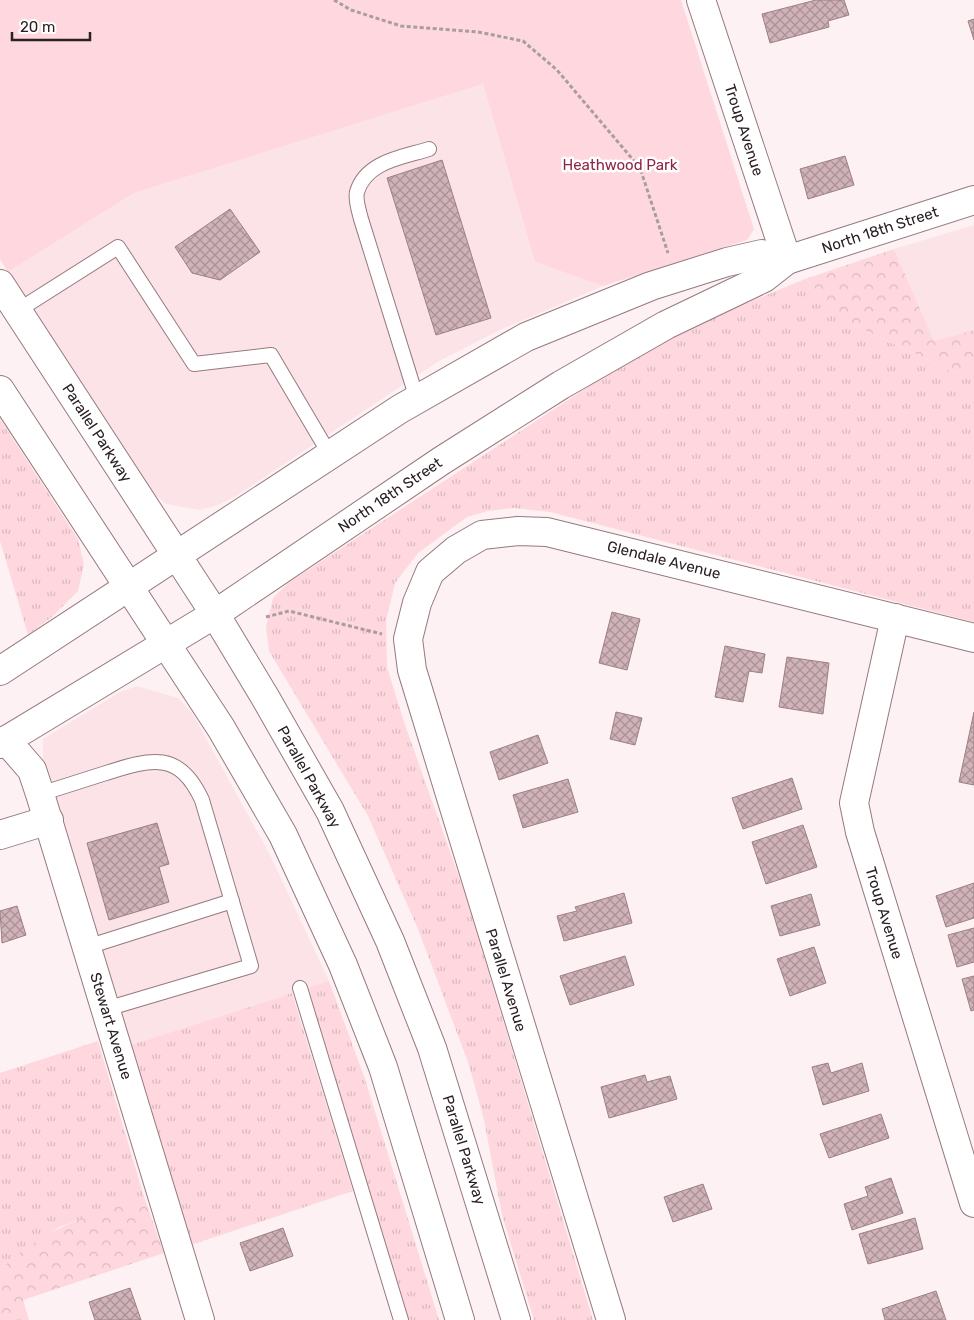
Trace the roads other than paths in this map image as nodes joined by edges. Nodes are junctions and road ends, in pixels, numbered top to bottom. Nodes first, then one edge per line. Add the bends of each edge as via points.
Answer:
1 (702, 0) edge
2 (430, 150) dead end
3 (974, 200) edge
4 (787, 260) junction
5 (0, 284) edge
6 (17, 311) junction
7 (0, 390) edge
8 (417, 399) junction
9 (330, 455) junction
10 (177, 555) junction
11 (130, 586) junction
12 (214, 614) junction
13 (895, 618) junction
14 (397, 637) joint
15 (974, 638) edge
16 (165, 643) junction
17 (0, 671) edge
18 (3, 742) edge
19 (40, 794) junction
20 (49, 820) junction
21 (0, 835) edge
22 (232, 901) junction
23 (88, 947) junction
24 (300, 988) dead end
25 (106, 1009) junction
26 (974, 1203) edge
27 (200, 1320) edge
28 (401, 1320) edge
29 (460, 1320) edge
30 (516, 1320) edge
31 (611, 1320) edge

1 - 4 main road, Troup Avenue
2 - 8 lane via 377,165 363,180 357,193 361,219
3 - 4 main road, North 18th Street
4 - 8 main road via 762,254 651,286 526,337
4 - 12 main road, North 18th Street via 764,278 666,325 561,385 441,461
5 - 6 main road, Parallel Parkway
6 - 9 lane via 118,247 194,364 271,355
6 - 10 main road, Parallel Parkway
7 - 11 main road
8 - 9 main road
9 - 10 main road
10 - 11 main road
10 - 12 main road, Parallel Parkway
11 - 16 main road
11 - 17 main road
12 - 16 main road, North 18th Street
12 - 30 main road, Parallel Parkway via 330,811 390,941 432,1048
13 - 14 main road, Glendale Avenue via 547,532 518,531 482,535 456,550 430,572 417,604
13 - 15 main road, Glendale Avenue
13 - 26 main road, Troup Avenue via 854,803 860,832
14 - 31 main road, Parallel Avenue via 412,670
16 - 18 main road, North 18th Street
16 - 29 main road via 221,728 283,835 343,965 383,1067
18 - 19 main road, Stewart Avenue via 32,770
19 - 20 main road, Stewart Avenue
19 - 22 lane via 144,761 166,763 182,770 195,784 202,800
20 - 21 main road
20 - 23 main road, Stewart Avenue
22 - 23 lane
22 - 25 lane via 251,966
23 - 25 main road, Stewart Avenue
24 - 28 lane
25 - 27 main road, Stewart Avenue

